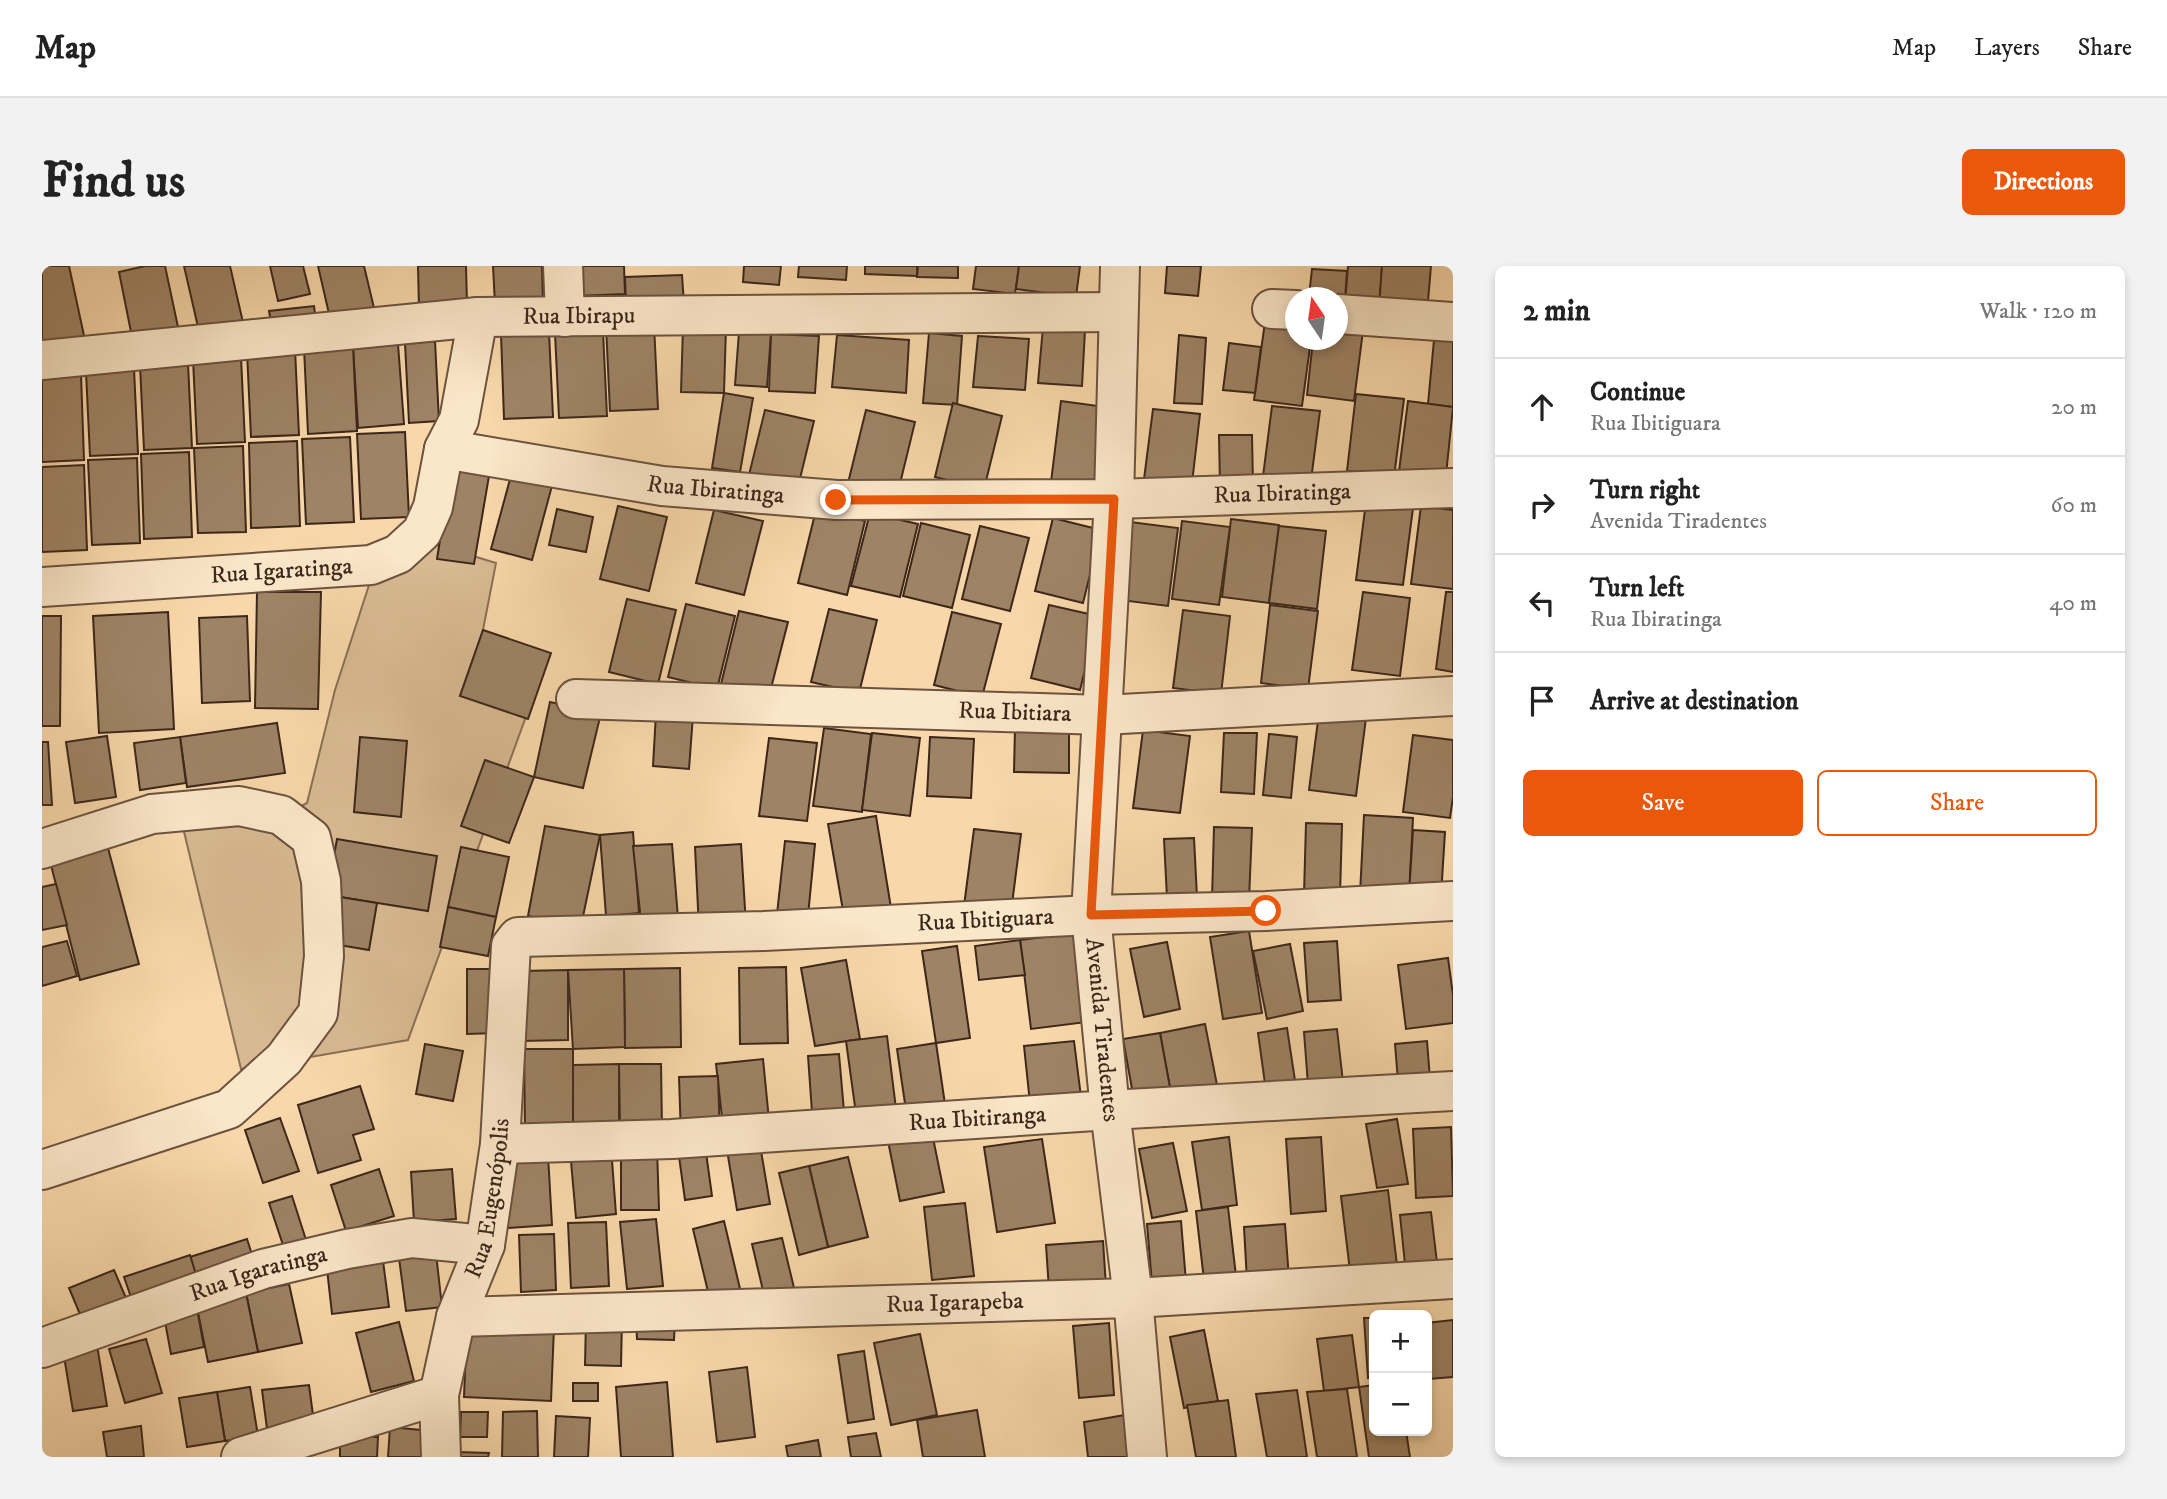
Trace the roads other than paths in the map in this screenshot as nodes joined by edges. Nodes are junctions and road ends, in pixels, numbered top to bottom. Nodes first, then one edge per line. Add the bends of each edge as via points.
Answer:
1 (563, 266) edge
2 (1119, 266) edge
3 (1118, 312) junction
4 (1348, 315) edge
5 (478, 317) junction
6 (565, 317) junction
7 (1453, 322) edge
8 (42, 360) edge
9 (444, 449) junction
10 (1453, 488) edge
11 (1114, 499) junction
12 (42, 587) edge
13 (1453, 695) edge
14 (576, 699) dead end
15 (1103, 715) junction
16 (42, 849) edge
17 (1453, 901) edge
18 (1091, 915) junction
19 (519, 937) joint
20 (1453, 1091) edge
21 (1110, 1110) junction
22 (500, 1144) junction
23 (42, 1170) edge
24 (485, 1245) junction
25 (1453, 1279) edge
26 (1133, 1298) junction
27 (456, 1317) junction
28 (42, 1348) edge
29 (439, 1395) junction
30 (241, 1457) edge
31 (440, 1457) edge
32 (1147, 1457) edge

1 - 6 street
2 - 3 street, Avenida Tiradentes
3 - 6 street, Rua Ibirapu
3 - 11 street, Avenida Tiradentes
4 - 7 street
5 - 6 street, Rua Ibirapu
5 - 8 street, Rua Ibirapu
5 - 9 street, Rua Igaratinga via 459,420
9 - 11 street, Rua Ibiratinga via 662,486 836,500
9 - 12 street, Rua Igaratinga via 433,507 422,532 398,554 371,565
10 - 11 street, Rua Ibiratinga
11 - 15 street, Avenida Tiradentes
13 - 15 street, Rua Ibitiara
14 - 15 street, Rua Ibitiara
15 - 18 street, Avenida Tiradentes
16 - 23 street via 152,814 239,806 281,815 312,838 321,881 324,956 318,1013 284,1059 229,1109
17 - 18 street, Rua Ibitiguara
18 - 19 street, Rua Ibitiguara via 764,932
18 - 21 street, Avenida Tiradentes
19 - 22 street, Rua Eugenópolis via 511,946
20 - 21 street, Rua Ibitiranga
21 - 22 street, Rua Ibitiranga via 672,1139
21 - 26 street, Avenida Tiradentes
22 - 24 street, Rua Eugenópolis
24 - 27 street, Rua Eugenópolis
24 - 28 street, Rua Igaratinga via 412,1238 347,1249 263,1269
25 - 26 street, Rua Igarapeba
26 - 27 street, Rua Igarapeba
26 - 32 street, Avenida Tiradentes
27 - 29 street, Rua Eugenópolis
29 - 30 street
29 - 31 street, Rua Eugenópolis

